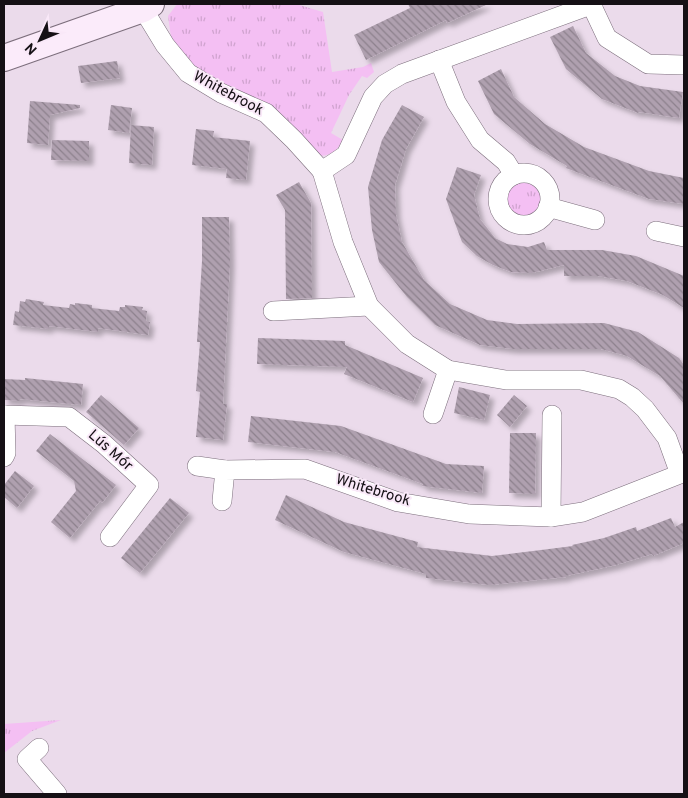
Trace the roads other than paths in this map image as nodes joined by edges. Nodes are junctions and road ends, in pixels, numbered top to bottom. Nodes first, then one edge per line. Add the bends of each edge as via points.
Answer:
1 (592, 4) edge
2 (147, 6) edge
3 (4, 58) edge
4 (439, 60) junction
5 (684, 65) edge
6 (322, 171) junction
7 (514, 175) junction
8 (548, 207) junction
9 (596, 220) dead end
10 (656, 231) dead end
11 (684, 237) edge
12 (369, 306) junction
13 (273, 311) dead end
14 (448, 370) junction
15 (433, 414) dead end
16 (552, 414) dead end
17 (4, 415) edge
18 (4, 457) edge
19 (197, 466) dead end
20 (225, 470) junction
21 (682, 473) edge
22 (222, 501) dead end
23 (551, 517) junction
24 (110, 537) dead end
25 (38, 748) dead end
26 (57, 794) edge

1 - 4 street
1 - 5 street via 606,38 648,64
2 - 3 street
2 - 6 street, Whitebrook via 164,45 188,73 221,93 266,113
4 - 6 street via 385,84 373,98 346,155
4 - 7 street via 456,102 480,140 506,162
6 - 12 street, Whitebrook via 344,242
7 - 8 street via 522,173 538,177 548,191
7 - 8 street via 501,186 498,194 501,211 506,218 521,225 530,224 544,215
8 - 9 street
10 - 11 street
12 - 13 street
12 - 14 street, Whitebrook via 408,344
14 - 15 street
14 - 21 street, Whitebrook via 506,380 581,380 619,389 645,409 667,438
16 - 23 street
17 - 18 street, Lús Mór
17 - 24 street, Lús Mór via 69,417 149,485
19 - 20 street, Whitebrook
20 - 22 street
20 - 23 street, Whitebrook via 305,469 398,502 469,514
21 - 23 street, Whitebrook via 583,512
25 - 26 street via 27,759

